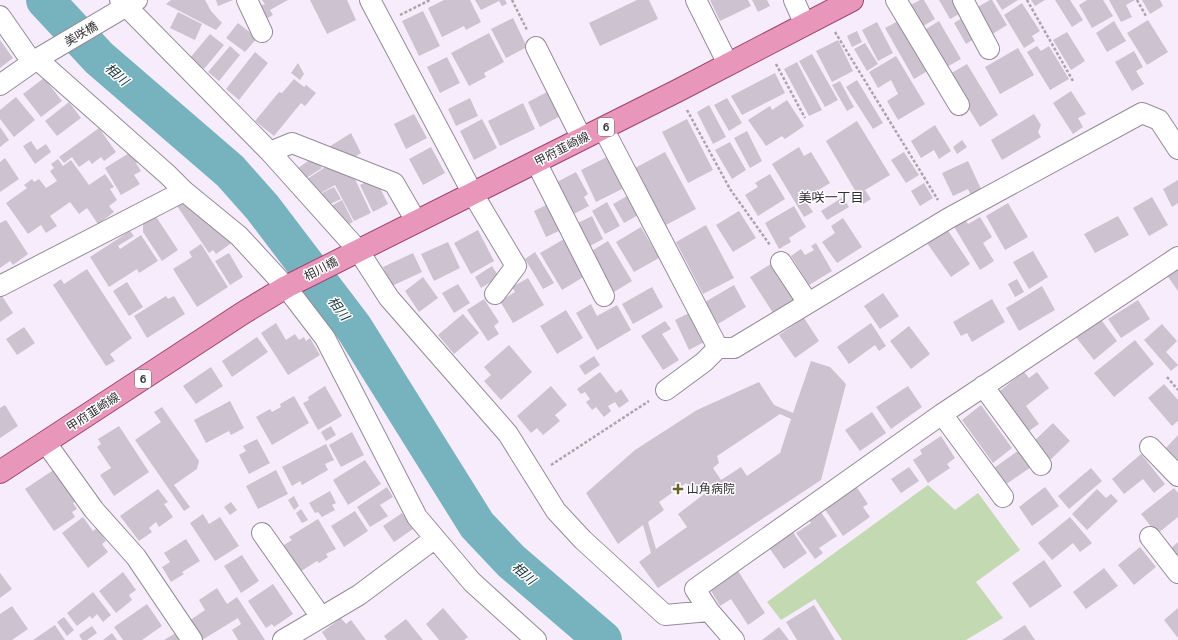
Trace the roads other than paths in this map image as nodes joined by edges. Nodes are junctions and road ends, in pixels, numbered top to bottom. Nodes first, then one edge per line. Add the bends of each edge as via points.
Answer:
1 (247, 0) edge
2 (370, 0) edge
3 (696, 0) edge
4 (794, 0) edge
5 (852, 0) edge
6 (896, 0) edge
7 (963, 0) edge
8 (127, 4) edge
9 (0, 16) edge
10 (805, 25) junction
11 (262, 32) dead end
12 (536, 47) road end
13 (989, 49) dead end
14 (34, 61) junction
15 (728, 64) junction
16 (0, 85) edge
17 (959, 105) dead end
18 (603, 128) junction
19 (582, 138) junction
20 (1178, 149) edge
21 (270, 152) junction
22 (536, 162) junction
23 (184, 191) junction
24 (473, 194) junction
25 (416, 221) junction
26 (357, 251) junction
27 (1178, 257) edge
28 (781, 262) road end
29 (0, 286) edge
30 (286, 287) junction
31 (495, 294) dead end
32 (604, 296) dead end
33 (808, 303) junction
34 (718, 348) junction
35 (983, 386) junction
36 (666, 390) road end
37 (942, 414) junction
38 (46, 443) junction
39 (1150, 446) dead end
40 (1041, 465) dead end
41 (0, 472) edge
42 (1178, 476) edge
43 (1003, 497) dead end
44 (262, 534) dead end
45 (1150, 537) dead end
46 (434, 539) junction
47 (1178, 573) edge
48 (709, 611) junction
49 (321, 617) junction
50 (192, 640) edge
51 (283, 640) edge
52 (536, 640) edge
53 (734, 640) edge

1 - 11 street
2 - 24 street
3 - 15 street
4 - 10 street
5 - 10 main road, 甲府韮崎線 / 6
6 - 17 street
7 - 13 street
8 - 14 street, 美咲橋
8 - 21 street
9 - 14 street
10 - 15 main road, 甲府韮崎線 / 6
12 - 19 street
14 - 16 street, 美咲橋
14 - 23 street
15 - 18 main road, 甲府韮崎線 / 6
18 - 19 main road, 甲府韮崎線 / 6
18 - 34 street
19 - 22 main road, 甲府韮崎線 / 6
20 - 33 street via 1159,120 1142,113 949,218
21 - 25 street via 292,143 394,184
21 - 26 street
22 - 24 main road, 甲府韮崎線 / 6
22 - 32 street
23 - 29 street
23 - 30 street via 239,236
24 - 25 main road, 甲府韮崎線 / 6
24 - 31 street via 516,266
25 - 26 main road, 甲府韮崎線 / 6
26 - 30 main road, 相川橋 / 6
26 - 48 street via 390,298 508,434 556,511 583,540 665,615
27 - 35 street
28 - 33 street
30 - 38 main road, 甲府韮崎線 / 6 via 242,313
30 - 46 street via 325,338 417,518
33 - 34 street via 734,348
34 - 36 street via 704,362
35 - 37 street
35 - 40 street
37 - 43 street
37 - 48 street via 695,589
38 - 41 main road, 甲府韮崎線 / 6
38 - 50 street via 94,510 136,558
39 - 42 street
44 - 49 street
45 - 47 street
46 - 49 street via 359,595
46 - 52 street via 472,582
48 - 53 street
49 - 51 street

